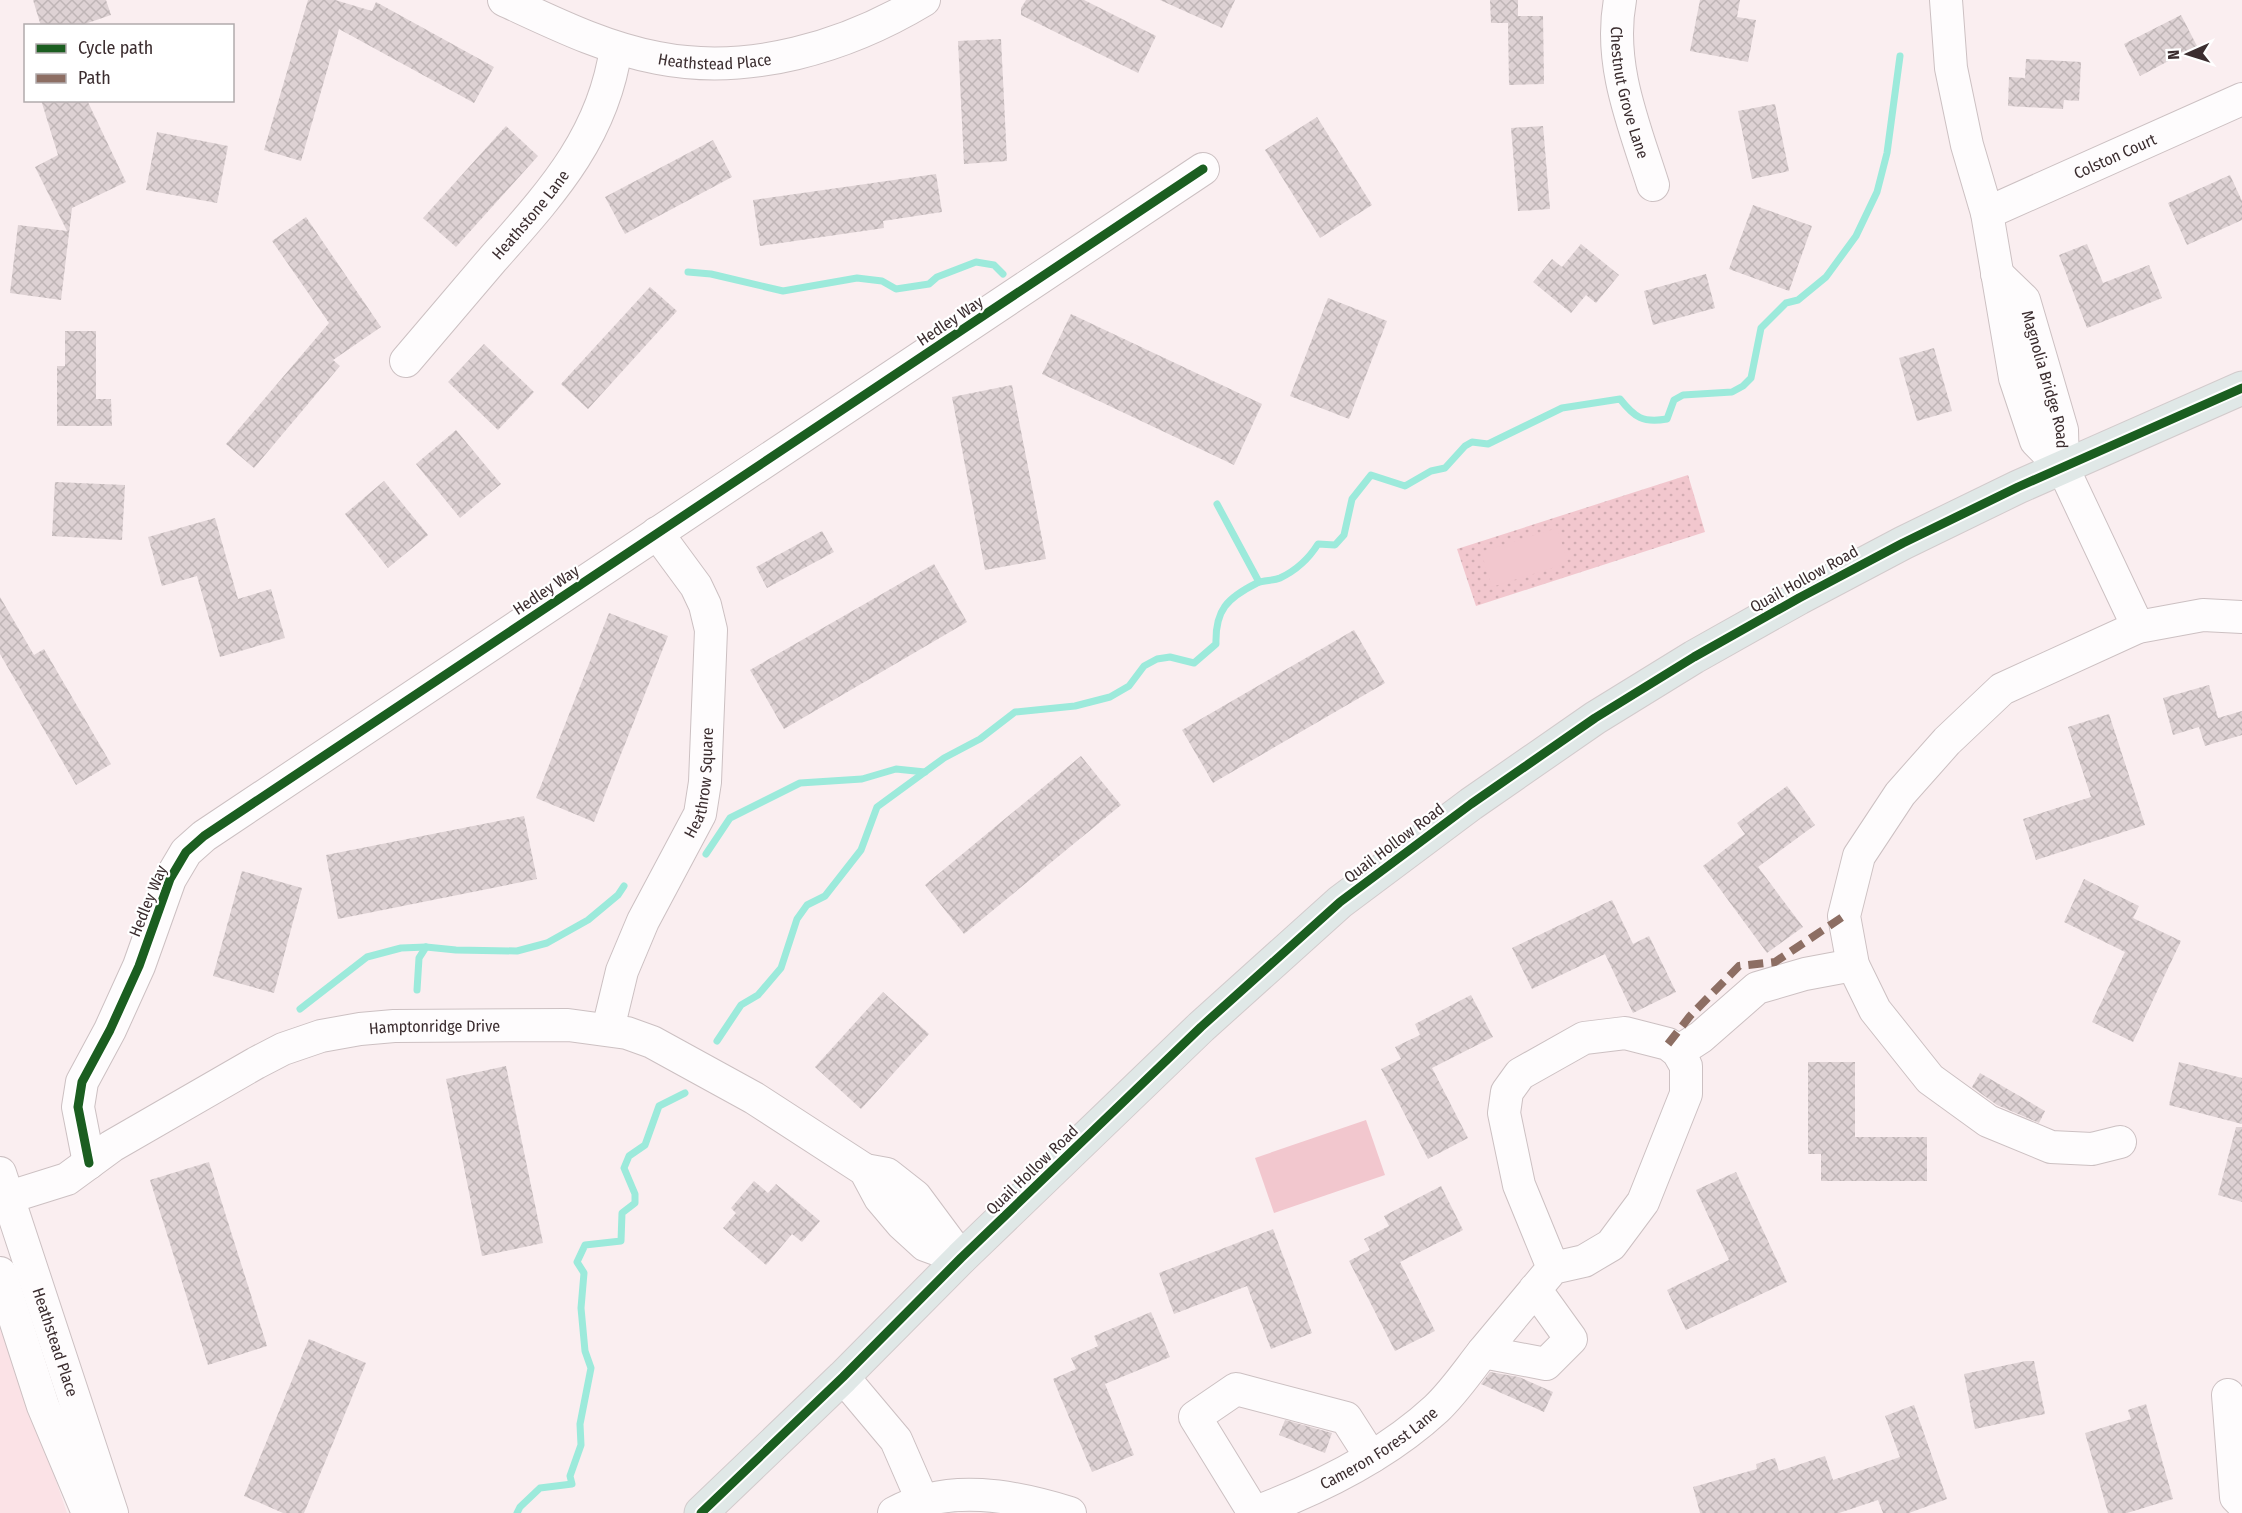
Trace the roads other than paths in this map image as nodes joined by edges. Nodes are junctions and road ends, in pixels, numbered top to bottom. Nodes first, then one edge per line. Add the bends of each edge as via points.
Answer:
1 (504, 0) edge
2 (924, 0) edge
3 (1620, 0) edge
4 (1946, 0) edge
5 (616, 48) junction
6 (2242, 99) edge
7 (1203, 169) dead end
8 (1653, 185) dead end
9 (1987, 213) junction
10 (406, 361) dead end
11 (2242, 388) edge
12 (2062, 468) junction
13 (657, 533) junction
14 (2242, 616) edge
15 (2138, 627) junction
16 (1853, 965) junction
17 (608, 1029) junction
18 (1678, 1052) junction
19 (2120, 1142) dead end
20 (89, 1163) junction
21 (3, 1190) edge
22 (961, 1258) junction
23 (0, 1273) edge
24 (1544, 1279) junction
25 (1483, 1352) junction
26 (843, 1377) junction
27 (2228, 1395) dead end
28 (1371, 1456) junction
29 (923, 1502) junction
30 (2242, 1503) edge
31 (88, 1513) edge
32 (112, 1513) edge
33 (700, 1513) edge
34 (894, 1513) edge
35 (1070, 1513) edge
36 (1253, 1513) edge

1 - 5 street, Heathstead Place
2 - 5 street, Heathstead Place via 891,20 776,59 690,62
3 - 8 street, Chestnut Grove Lane via 1617,57 1624,93
4 - 9 street, Magnolia Bridge Road via 1952,68 1967,145
5 - 10 street, Heathstone Lane via 604,100 576,158 539,207
6 - 9 street, Colston Court
7 - 13 street, Hedley Way
9 - 12 street, Magnolia Bridge Road via 1997,274 2024,300 2027,310 2062,430
11 - 12 main road, Quail Hollow Road
12 - 15 street
12 - 22 main road, Quail Hollow Road via 1902,543 1703,652 1595,718 1471,804 1340,902 1201,1027
13 - 17 street, Heathrow Square via 696,586 711,630 705,782 700,814 643,921 622,971
13 - 20 street, Hedley Way via 204,836 186,852 170,879 139,966 82,1082 78,1107
14 - 15 street via 2203,615
15 - 16 street via 2002,689 1947,741 1900,794 1859,856 1844,916
16 - 18 street via 1757,988
16 - 19 street via 1875,1010 1930,1079 1988,1121 2051,1147 2092,1149
17 - 20 street, Hamptonridge Drive via 568,1025 394,1026 321,1036 256,1063
17 - 22 street, Hamptonridge Drive via 652,1042 754,1098 865,1170 887,1174 915,1196
18 - 24 street via 1686,1066 1686,1094 1642,1202 1611,1245
18 - 24 street via 1668,1044 1625,1033 1584,1038 1520,1074 1507,1092 1504,1113
20 - 21 street, Hamptonridge Drive via 67,1179
21 - 32 street, Heathstead Place
22 - 26 main road, Quail Hollow Road
23 - 31 street, Heathstead Place via 43,1406
24 - 25 street, Cameron Forest Lane
24 - 25 street via 1571,1339 1546,1364
25 - 28 street, Cameron Forest Lane via 1438,1407 1407,1434
26 - 29 street via 896,1440
26 - 33 main road, Quail Hollow Road
27 - 30 street via 2236,1497
28 - 36 street, Cameron Forest Lane
28 - 36 street via 1346,1419 1236,1389 1195,1417
29 - 34 street
29 - 35 street via 946,1497 995,1496 1032,1501

